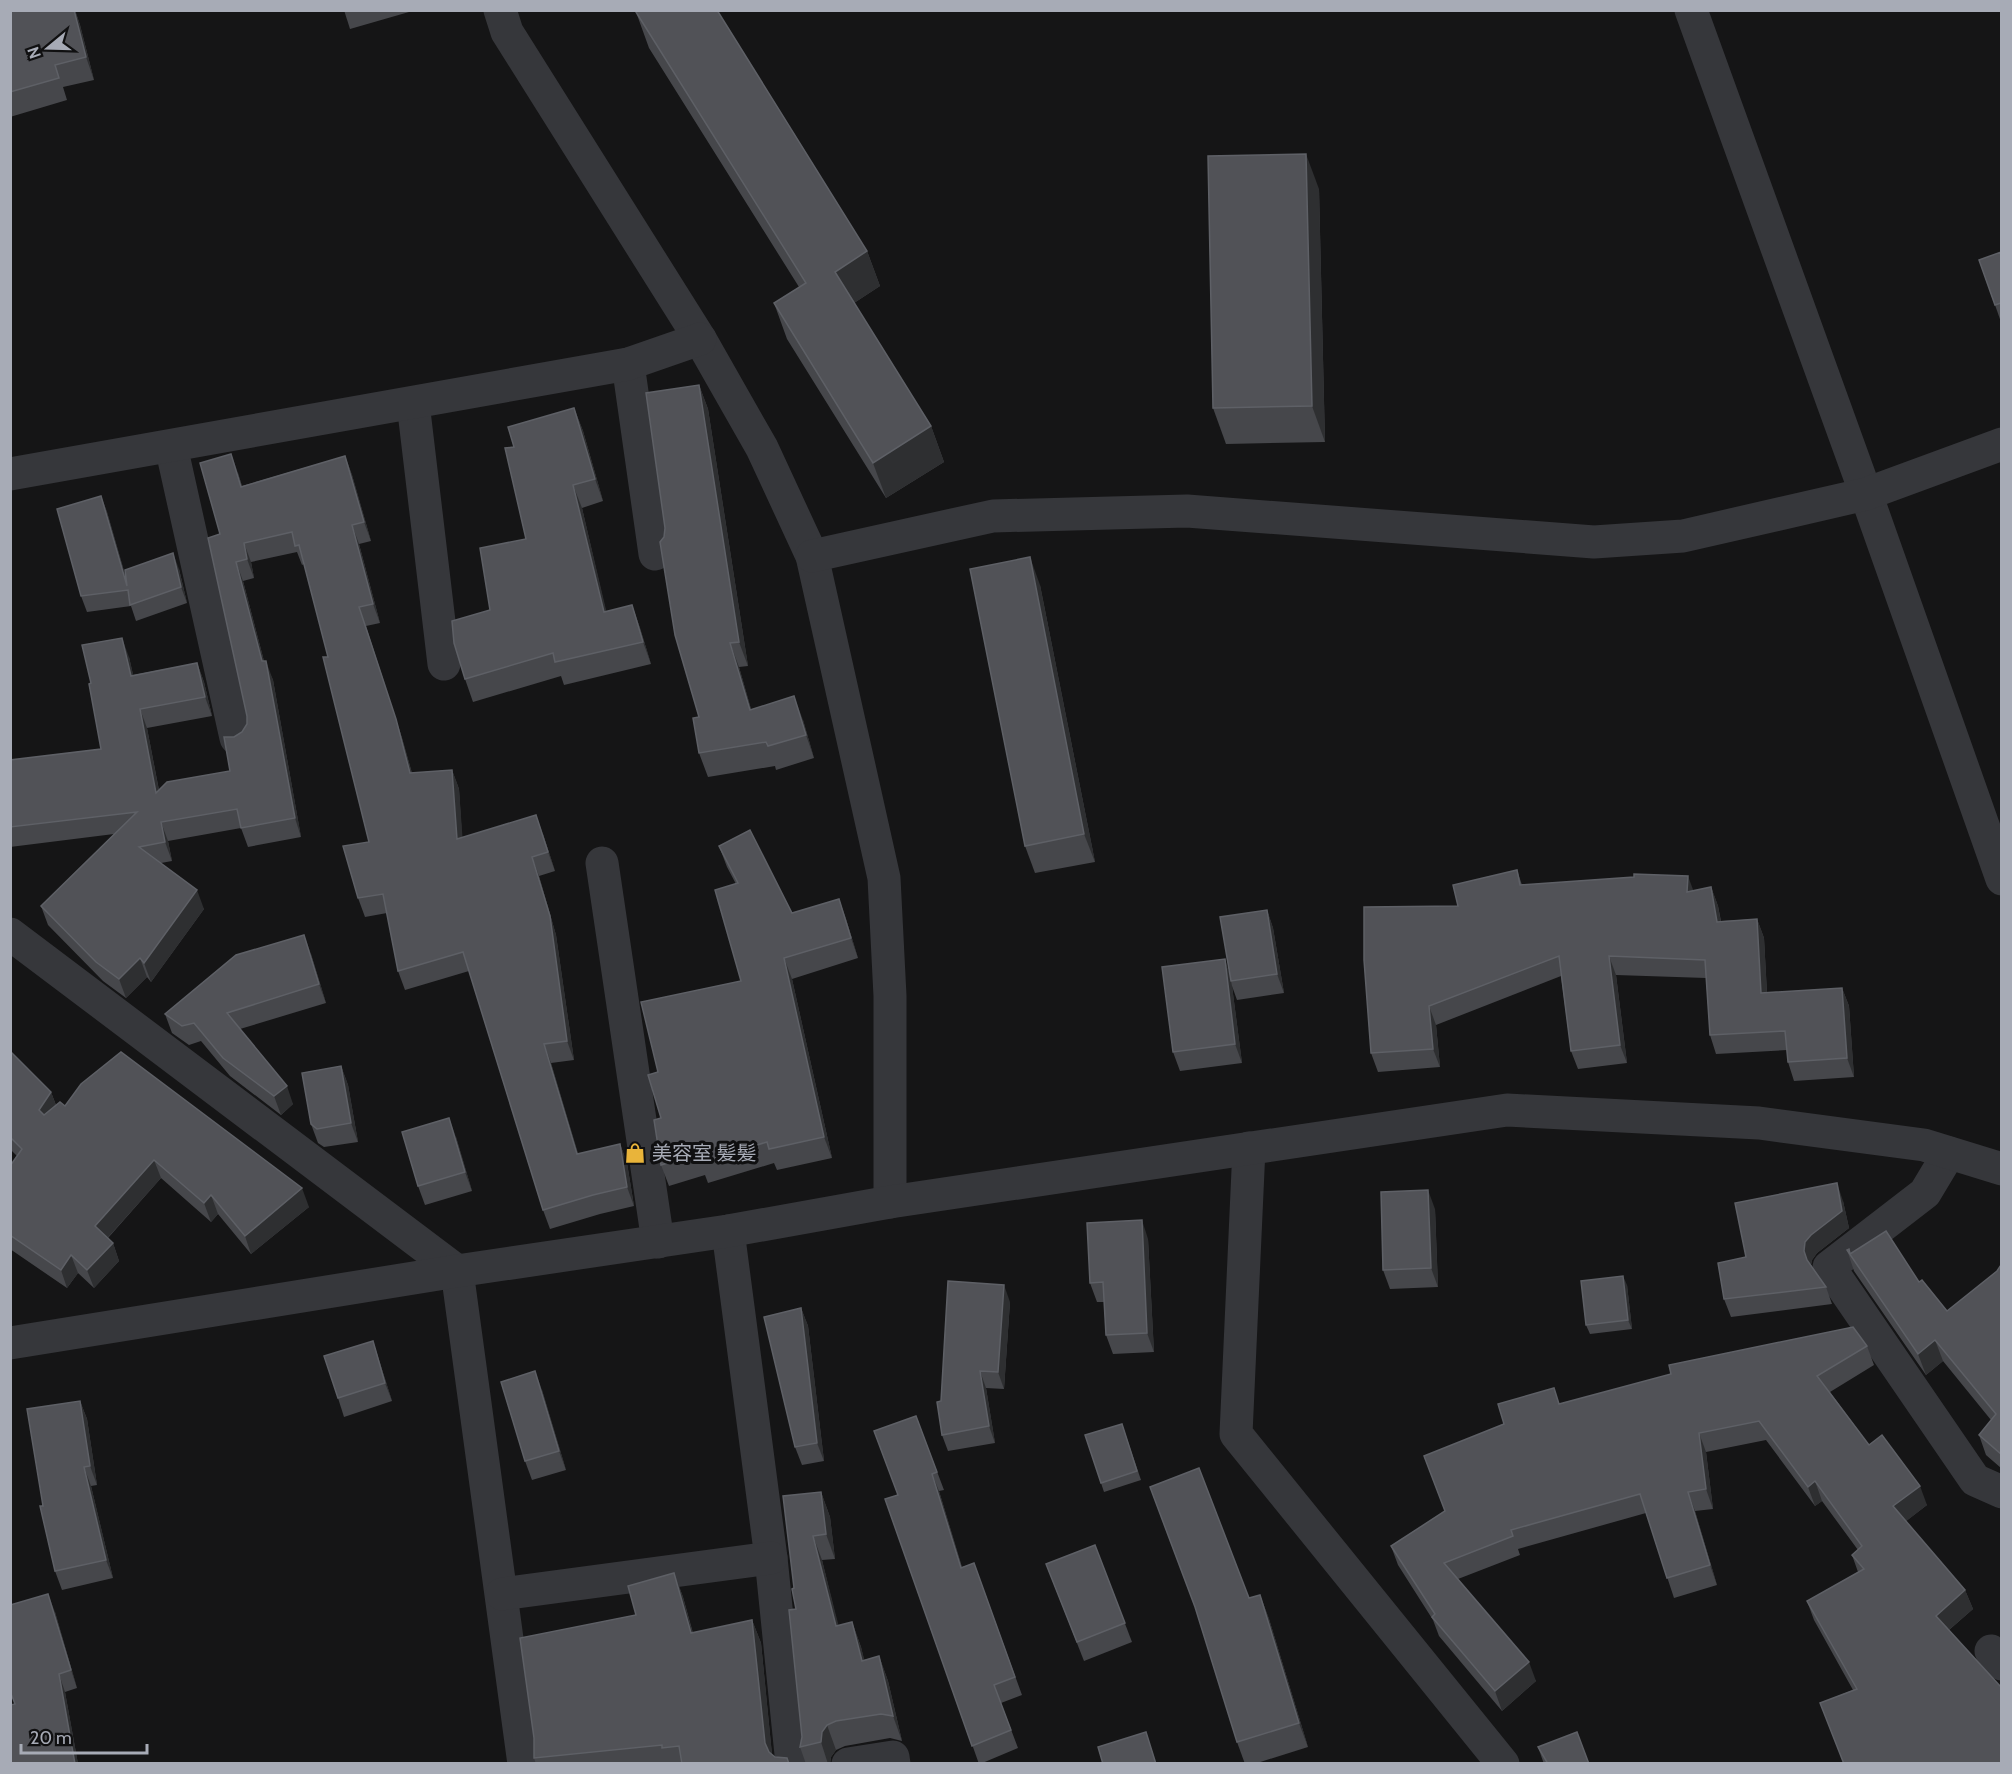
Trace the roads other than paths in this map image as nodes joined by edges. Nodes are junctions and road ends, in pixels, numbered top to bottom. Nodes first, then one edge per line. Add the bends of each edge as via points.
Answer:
1 (500, 10) edge
2 (1691, 10) edge
3 (700, 339) junction
4 (628, 364) junction
5 (413, 403) junction
6 (2001, 444) edge
7 (171, 446) junction
8 (10, 474) edge
9 (1866, 494) junction
10 (655, 554) dead end
11 (812, 556) junction
12 (444, 664) dead end
13 (236, 738) edge
14 (602, 862) dead end
15 (2001, 879) edge
16 (10, 934) edge
17 (1250, 1148) junction
18 (1949, 1153) junction
19 (2001, 1170) edge
20 (890, 1202) junction
21 (728, 1231) junction
22 (658, 1242) junction
23 (457, 1271) junction
24 (10, 1343) edge
25 (2001, 1492) edge
26 (771, 1558) junction
27 (502, 1594) junction
28 (524, 1764) edge
29 (792, 1764) edge
30 (848, 1764) edge
31 (894, 1764) edge
32 (1503, 1764) edge

1 - 3 street via 507,32
2 - 9 street
3 - 4 street
3 - 11 street via 762,448
4 - 5 street
4 - 10 street
5 - 7 street
5 - 12 street
6 - 9 street
7 - 8 street
7 - 13 street
9 - 11 street via 1683,536 1594,542 1176,512 993,516
9 - 15 street
11 - 20 street via 884,878 890,996
14 - 22 street
16 - 23 street
17 - 18 street via 1507,1110 1759,1123 1923,1145
17 - 20 street
17 - 32 street via 1236,1434
18 - 19 street
18 - 25 street via 1925,1193 1829,1267 1975,1480
20 - 21 street
21 - 22 street
21 - 26 street
22 - 23 street
23 - 24 street
23 - 27 street
26 - 27 street
26 - 29 street
27 - 28 street
30 - 31 street via 893,1757

